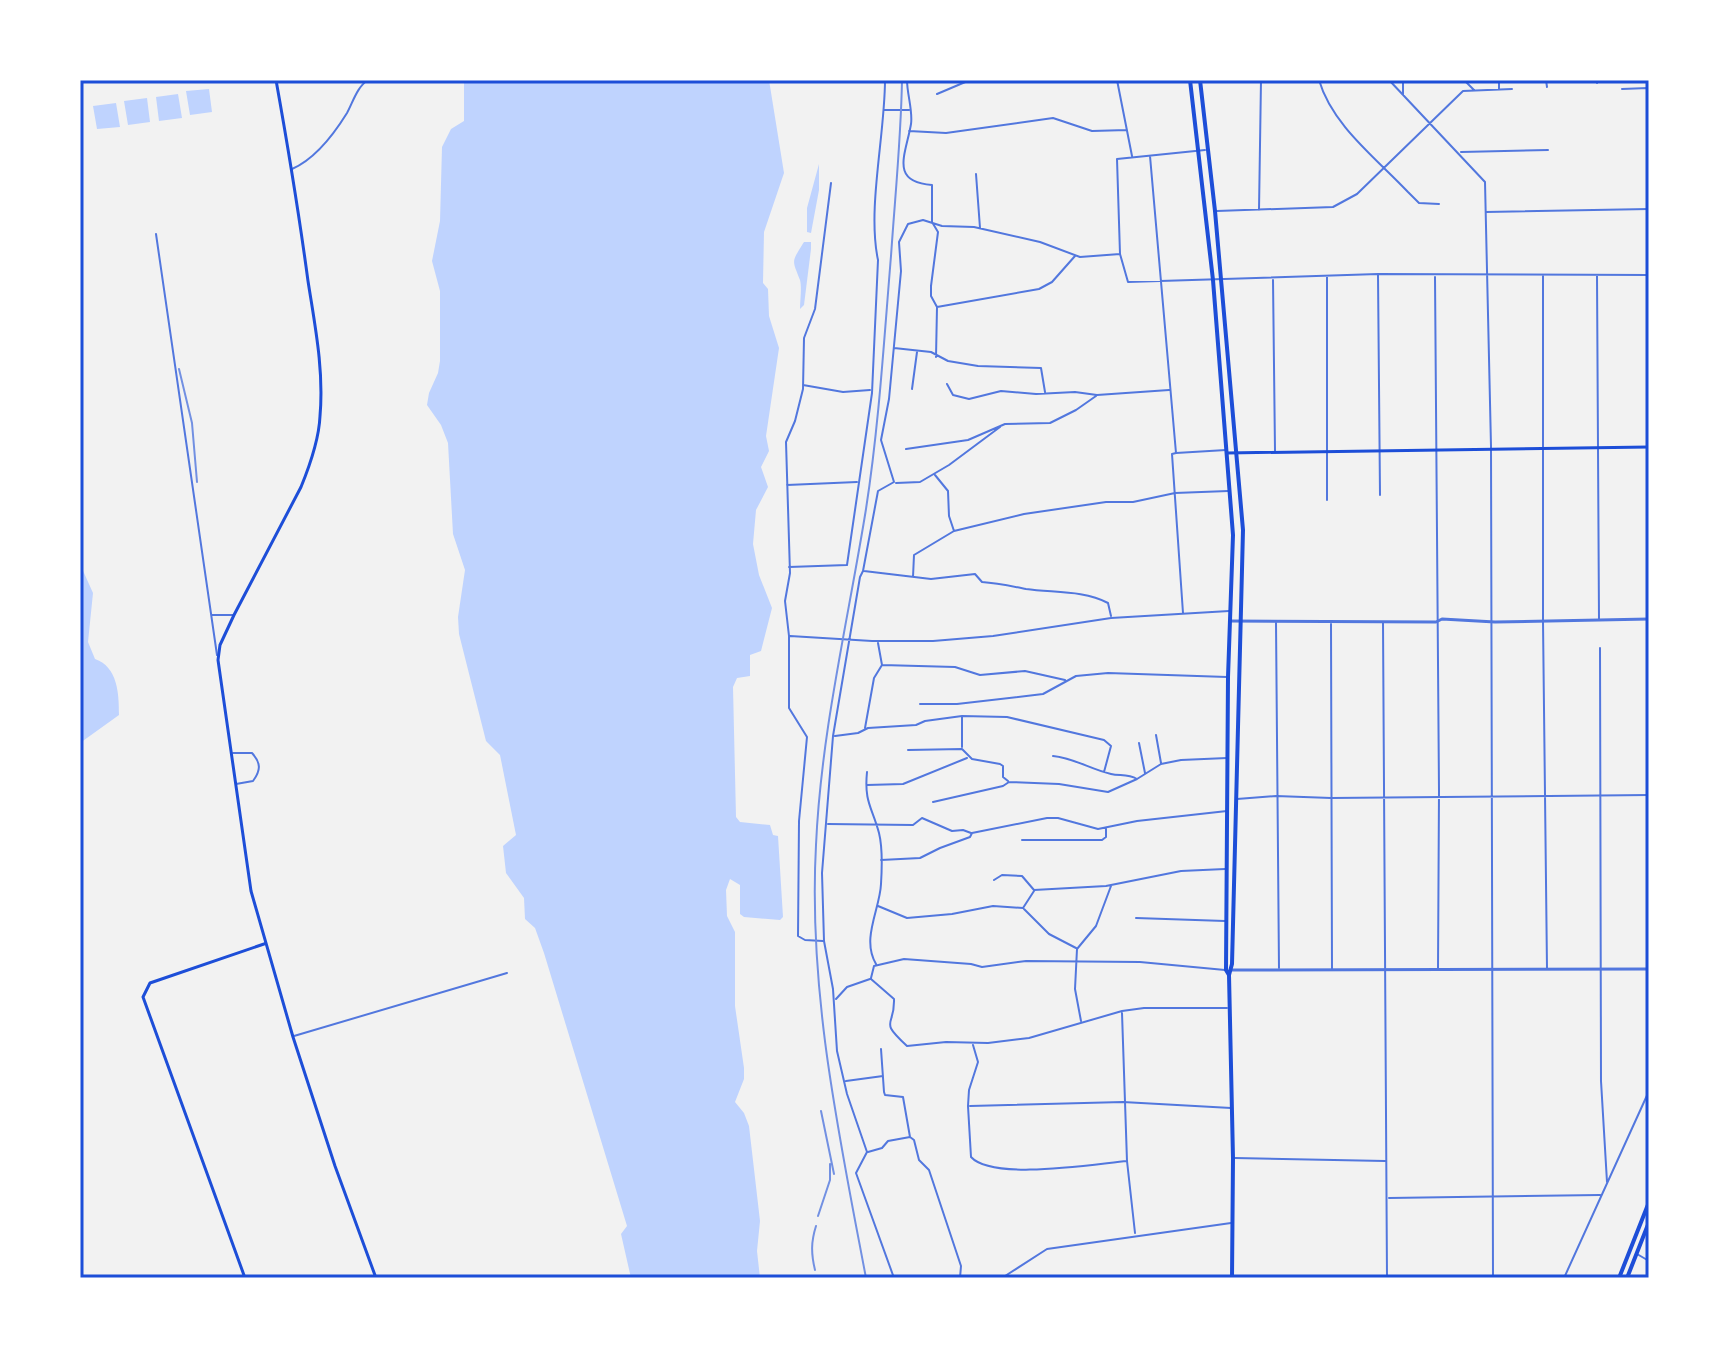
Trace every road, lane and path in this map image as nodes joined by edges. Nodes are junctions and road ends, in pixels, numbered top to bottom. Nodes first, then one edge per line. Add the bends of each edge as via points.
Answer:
1 (276, 80) edge
2 (368, 80) edge
3 (885, 80) edge
4 (907, 80) edge
5 (970, 80) edge
6 (1117, 80) edge
7 (1190, 80) edge
8 (1200, 80) edge
9 (1261, 80) edge
10 (1319, 80) edge
11 (1389, 80) edge
12 (1403, 80) edge
13 (1464, 80) edge
14 (1499, 80) edge
15 (1546, 80) edge
16 (1649, 81) edge
17 (1469, 85) junction
18 (1547, 87) dead end
19 (1649, 87) edge
20 (1512, 89) dead end
21 (1622, 89) dead end
22 (1499, 90) junction
23 (1463, 91) junction
24 (1475, 91) junction
25 (937, 94) dead end
26 (1403, 96) junction
27 (885, 110) junction
28 (911, 110) junction
29 (1430, 123) junction
30 (1127, 130) junction
31 (909, 131) junction
32 (1649, 134) edge
33 (1208, 149) junction
34 (1198, 150) junction
35 (1548, 150) dead end
36 (1459, 153) junction
37 (1150, 154) junction
38 (1132, 156) junction
39 (1385, 167) junction
40 (292, 169) junction
41 (976, 174) dead end
42 (831, 183) dead end
43 (1439, 204) dead end
44 (1649, 209) edge
45 (1259, 210) junction
46 (1215, 211) junction
47 (1485, 212) junction
48 (932, 222) junction
49 (980, 229) junction
50 (156, 234) dead end
51 (1120, 254) junction
52 (1076, 255) junction
53 (1378, 274) junction
54 (1597, 274) junction
55 (1327, 275) junction
56 (1435, 275) junction
57 (1488, 275) junction
58 (1543, 275) junction
59 (1649, 275) edge
60 (1273, 279) junction
61 (1213, 280) junction
62 (1221, 280) junction
63 (1161, 283) junction
64 (937, 307) junction
65 (893, 348) junction
66 (918, 351) junction
67 (936, 357) junction
68 (947, 384) dead end
69 (803, 385) junction
70 (912, 389) dead end
71 (872, 390) junction
72 (1170, 390) junction
73 (1046, 392) junction
74 (1097, 395) junction
75 (1000, 426) junction
76 (1649, 447) edge
77 (1543, 448) junction
78 (906, 449) dead end
79 (1436, 449) junction
80 (1491, 449) junction
81 (1598, 449) junction
82 (1379, 450) junction
83 (1227, 451) junction
84 (1275, 451) junction
85 (1326, 451) junction
86 (1236, 452) junction
87 (1176, 453) junction
88 (934, 474) junction
89 (858, 482) junction
90 (894, 482) junction
91 (787, 485) junction
92 (1229, 491) junction
93 (1175, 493) junction
94 (1380, 495) dead end
95 (1327, 500) dead end
96 (954, 531) junction
97 (1242, 545) junction
98 (1232, 546) junction
99 (789, 567) junction
100 (863, 571) junction
101 (913, 577) junction
102 (1230, 611) junction
103 (1183, 613) junction
104 (211, 615) junction
105 (234, 615) junction
106 (1111, 618) junction
107 (1599, 619) junction
108 (1649, 619) edge
109 (1230, 621) junction
110 (1240, 621) junction
111 (1276, 622) junction
112 (1383, 622) junction
113 (1436, 622) junction
114 (1490, 622) junction
115 (1543, 622) junction
116 (1331, 623) junction
117 (789, 636) junction
118 (851, 639) junction
119 (878, 641) junction
120 (1600, 648) dead end
121 (218, 660) junction
122 (882, 665) junction
123 (1228, 677) junction
124 (1066, 681) junction
125 (920, 704) dead end
126 (962, 716) junction
127 (864, 730) junction
128 (1156, 735) dead end
129 (833, 736) junction
130 (1139, 743) dead end
131 (962, 749) junction
132 (908, 750) dead end
133 (230, 753) junction
134 (1053, 756) dead end
135 (968, 757) junction
136 (1228, 758) junction
137 (1161, 764) junction
138 (867, 772) dead end
139 (1104, 772) junction
140 (1145, 774) junction
141 (1137, 779) junction
142 (1009, 782) junction
143 (235, 784) junction
144 (865, 785) junction
145 (1439, 795) junction
146 (1649, 795) edge
147 (1276, 796) junction
148 (1492, 796) junction
149 (1545, 796) junction
150 (1600, 796) junction
151 (1385, 797) junction
152 (1331, 798) junction
153 (1235, 800) junction
154 (933, 802) dead end
155 (1228, 810) junction
156 (828, 824) junction
157 (875, 824) junction
158 (1105, 828) junction
159 (972, 833) junction
160 (1022, 840) dead end
161 (881, 860) junction
162 (1226, 869) junction
163 (994, 880) dead end
164 (1111, 885) junction
165 (1034, 890) junction
166 (877, 906) junction
167 (1023, 908) junction
168 (1136, 918) dead end
169 (1226, 921) junction
170 (824, 941) junction
171 (264, 944) junction
172 (1077, 949) junction
173 (1075, 962) junction
174 (876, 964) junction
175 (1438, 969) junction
176 (1493, 969) junction
177 (1547, 969) junction
178 (1602, 969) junction
179 (1649, 969) edge
180 (1383, 970) junction
181 (1279, 971) junction
182 (1332, 971) junction
183 (1229, 972) junction
184 (507, 973) dead end
185 (871, 979) junction
186 (834, 1002) junction
187 (1231, 1009) junction
188 (1122, 1011) junction
189 (1082, 1022) junction
190 (293, 1037) junction
191 (973, 1044) junction
192 (881, 1049) dead end
193 (884, 1075) junction
194 (844, 1082) junction
195 (1649, 1091) edge
196 (1123, 1102) junction
197 (968, 1106) junction
198 (1232, 1108) junction
199 (910, 1137) junction
200 (867, 1152) junction
201 (1233, 1158) junction
202 (1127, 1161) junction
203 (1386, 1161) junction
204 (1607, 1182) junction
205 (1600, 1195) junction
206 (1387, 1198) junction
207 (1492, 1199) junction
208 (1649, 1202) edge
209 (1649, 1222) edge
210 (1232, 1223) junction
211 (1135, 1235) junction
212 (1635, 1254) junction
213 (1649, 1261) edge
214 (245, 1278) edge
215 (376, 1278) edge
216 (894, 1278) edge
217 (960, 1278) edge
218 (1002, 1278) edge
219 (1232, 1278) edge
220 (1387, 1278) edge
221 (1493, 1278) edge
222 (1564, 1278) edge
223 (1619, 1278) edge
224 (1627, 1278) edge

1 - 40 main road
2 - 40 street via 321,148
3 - 27 street
4 - 28 street
5 - 25 street
6 - 30 street
7 - 34 main road
8 - 33 main road
9 - 45 street
10 - 39 street via 1325,101 1339,120
11 - 26 street
12 - 26 street
13 - 17 street
14 - 22 street
15 - 18 street
16 - 19 street
17 - 23 street
17 - 24 street
19 - 21 street
19 - 32 street
20 - 22 street
22 - 24 street
23 - 24 street
23 - 29 street
26 - 29 street
27 - 28 street
27 - 71 street via 876,203
28 - 31 street
29 - 36 street
29 - 39 street
30 - 31 street via 1092,131 1053,118 946,133
30 - 38 street
31 - 48 street via 904,174 909,181 932,185
33 - 34 street
33 - 46 main road
34 - 37 street
34 - 61 main road
35 - 36 street
36 - 47 street via 1484,179
37 - 38 street
37 - 63 street
38 - 51 street via 1117,159
39 - 43 street via 1419,203
39 - 45 street via 1357,194 1333,207
40 - 105 main road via 319,357 320,419 301,487
41 - 49 street
42 - 69 street via 815,309 804,338
44 - 47 street
45 - 46 street
46 - 62 main road
47 - 57 street
48 - 49 street
48 - 64 street via 938,232 931,286
48 - 65 street via 908,224 899,242
49 - 52 street
50 - 104 street
51 - 52 street
51 - 63 street via 1128,282
52 - 64 street via 1039,289
53 - 55 street
53 - 56 street
53 - 82 street
54 - 58 street
54 - 59 street
54 - 81 street
55 - 60 street
55 - 85 street
56 - 57 street
56 - 79 street
57 - 58 street
57 - 80 street
58 - 77 street
60 - 62 street
60 - 84 street
61 - 62 street
61 - 63 street
61 - 83 main road
62 - 86 main road
63 - 72 street
64 - 67 street
65 - 66 street
65 - 90 street via 881,440
66 - 67 street
66 - 70 street
67 - 73 street via 978,366 1041,368
68 - 73 street via 953,395 963,398 1001,391
69 - 71 street via 843,392
69 - 91 street via 786,442
71 - 89 street
72 - 74 street
72 - 87 street
73 - 74 street
74 - 75 street via 1050,423
75 - 78 street via 968,440
75 - 88 street
76 - 81 main road
77 - 80 main road
77 - 81 main road
77 - 115 street
79 - 80 main road
79 - 82 main road
79 - 113 street
80 - 114 street
81 - 107 street
82 - 85 main road
82 - 94 street
83 - 86 main road
83 - 87 street
83 - 92 main road
84 - 85 main road
84 - 86 main road
85 - 95 street
86 - 97 main road
87 - 93 street
88 - 90 street via 920,482
88 - 96 street via 948,491
89 - 91 street
89 - 99 street via 847,565
90 - 100 street via 878,491
91 - 99 street
92 - 93 street
92 - 98 main road
93 - 96 street via 1024,514
93 - 103 street
96 - 101 street via 914,555
97 - 98 main road
97 - 110 main road
98 - 102 main road
99 - 117 street
100 - 101 street
100 - 118 street
101 - 106 street via 975,574 982,582 1086,595 1108,603
102 - 103 street
102 - 109 main road
103 - 106 street
104 - 105 street
104 - 121 street
105 - 121 main road
106 - 119 street via 993,636
107 - 108 street
107 - 115 street
109 - 110 street
109 - 123 main road
110 - 111 street
110 - 153 main road
111 - 116 street
111 - 147 street
112 - 113 street
112 - 116 street
112 - 151 street
113 - 114 street
113 - 145 street
114 - 115 street
114 - 148 street
115 - 149 street
116 - 152 street
117 - 118 street
117 - 170 street via 789,708 807,737 799,821 798,936
118 - 119 street
118 - 129 street
119 - 122 street
120 - 150 street
121 - 133 main road
122 - 124 street via 955,667 980,675 1025,671
122 - 127 street via 874,678
123 - 124 street via 1108,673
123 - 136 main road
124 - 125 street via 1043,694
126 - 127 street
126 - 131 street
126 - 139 street via 1007,717 1104,740 1111,746
127 - 129 street
128 - 137 street
129 - 156 street
130 - 140 street
131 - 132 street
131 - 135 street
133 - 143 main road
133 - 143 street via 252,753 260,771 253,781
134 - 139 street
135 - 142 street via 1000,764
135 - 144 street via 903,784
136 - 137 street
136 - 155 main road
137 - 140 street
138 - 144 street
139 - 141 street
140 - 141 street
141 - 142 street via 1114,792
142 - 154 street
143 - 171 main road
144 - 157 street
145 - 148 street
145 - 151 street
145 - 175 street
146 - 150 street
147 - 152 street
147 - 153 street
147 - 181 street
148 - 149 street
148 - 176 street
149 - 150 street
149 - 177 street
150 - 178 street
151 - 152 street
151 - 180 street
152 - 182 street
153 - 183 main road
155 - 158 street
155 - 162 main road
156 - 157 street
156 - 170 street via 822,854
157 - 159 street via 913,825 922,818
157 - 161 street
158 - 159 street via 1047,818
158 - 160 street via 1102,840
159 - 161 street via 920,858
161 - 166 street
162 - 164 street via 1181,871
162 - 169 main road
163 - 165 street via 1022,876
164 - 165 street
164 - 172 street via 1096,926
165 - 167 street
166 - 167 street via 907,918 993,906
166 - 174 street via 872,930
167 - 172 street via 1049,934
168 - 169 street
169 - 183 main road
170 - 186 street
171 - 190 main road
171 - 214 main road via 150,983 143,997
172 - 173 street
173 - 174 street via 982,967 904,959
173 - 183 street via 1140,962
173 - 189 street
174 - 185 street
175 - 176 street
175 - 180 street
176 - 177 street
176 - 207 street
177 - 178 street
178 - 179 street
178 - 204 street
180 - 182 street
180 - 203 street
181 - 182 street
181 - 183 street
183 - 187 main road
184 - 190 street
185 - 186 street via 847,987
185 - 191 street via 894,999 888,1023 907,1046
186 - 194 street
187 - 188 street
187 - 198 main road
188 - 189 street
188 - 196 street
189 - 191 street via 1029,1038
190 - 215 main road
191 - 197 street via 978,1062
192 - 193 street
193 - 194 street
193 - 199 street via 885,1095 903,1097
194 - 200 street
195 - 204 street
196 - 197 street
196 - 198 street
196 - 202 street
197 - 202 street via 971,1157 989,1167 1014,1170
198 - 201 main road
199 - 200 street
199 - 217 street via 929,1170 961,1266
200 - 216 street via 856,1173
201 - 203 street
201 - 210 main road
202 - 211 street
203 - 206 street
204 - 205 street
205 - 207 street
205 - 222 street
206 - 207 street
206 - 220 street
207 - 221 street
208 - 223 main road
209 - 212 main road
210 - 211 street
210 - 219 main road
211 - 218 street via 1047,1249
212 - 213 street
212 - 224 main road

